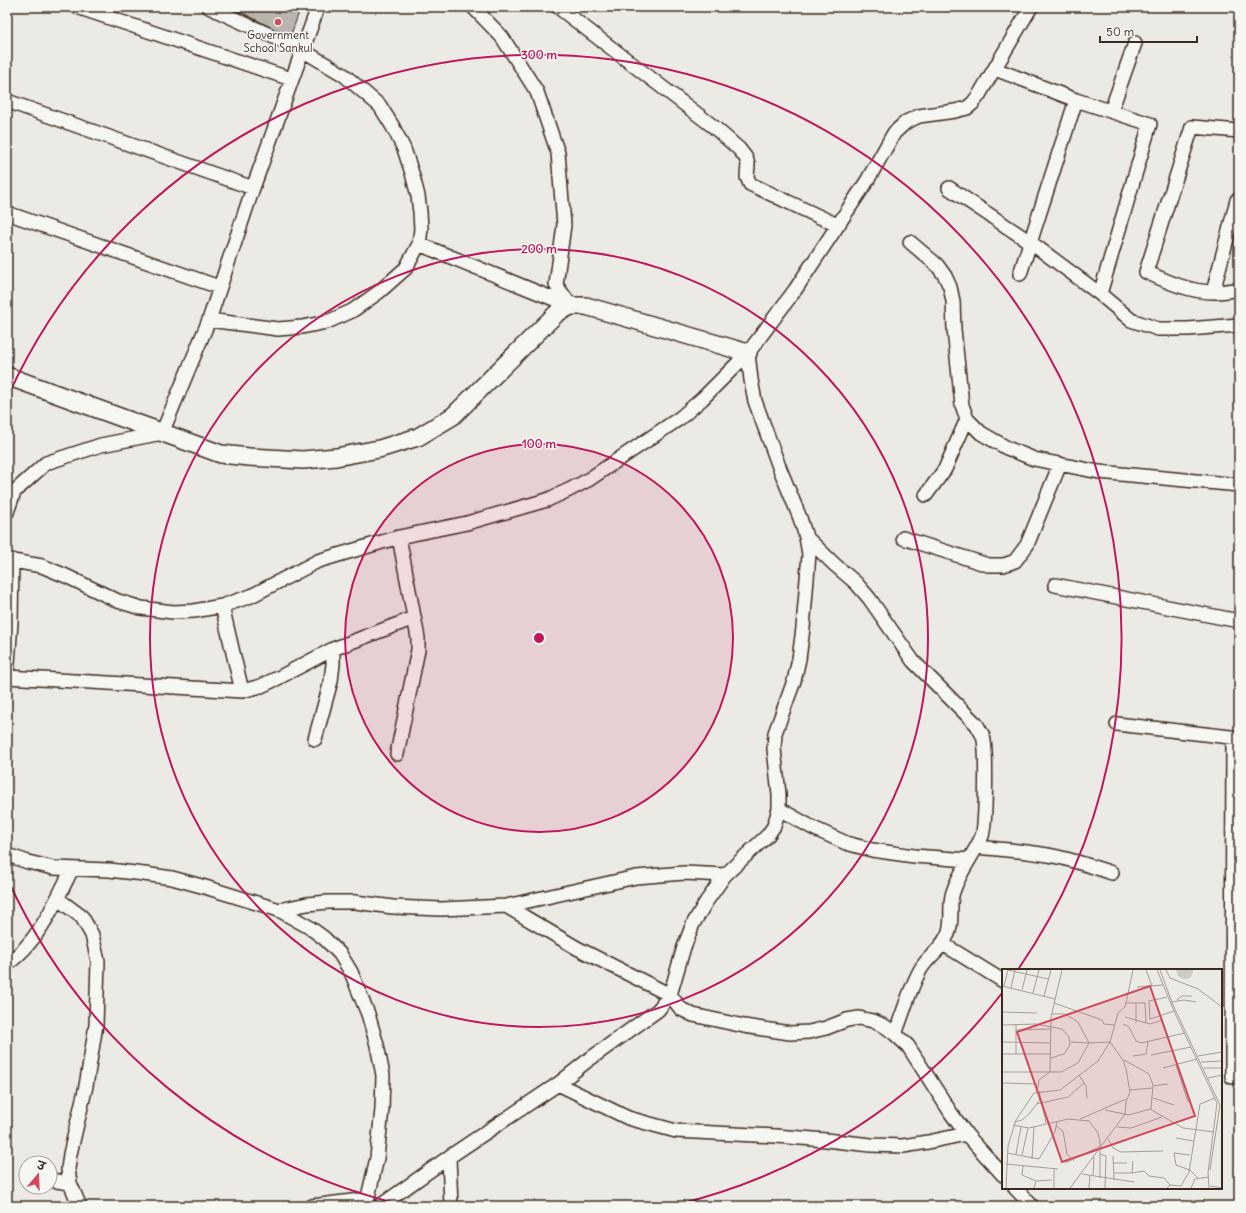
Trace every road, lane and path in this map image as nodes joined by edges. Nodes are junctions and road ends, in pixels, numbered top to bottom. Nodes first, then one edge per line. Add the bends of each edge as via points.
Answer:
1 (77, 7) edge
2 (209, 7) edge
3 (318, 7) edge
4 (473, 7) edge
5 (558, 7) edge
6 (1031, 7) edge
7 (1135, 42) dead end
8 (302, 50) junction
9 (995, 70) junction
10 (291, 79) junction
11 (1076, 100) junction
12 (7, 101) edge
13 (1111, 111) junction
14 (1239, 131) edge
15 (253, 188) junction
16 (949, 188) dead end
17 (1237, 200) dead end
18 (7, 213) edge
19 (837, 225) junction
20 (910, 242) dead end
21 (1030, 242) junction
22 (419, 244) junction
23 (1020, 274) dead end
24 (219, 287) junction
25 (1239, 290) edge
26 (1213, 292) junction
27 (1100, 294) junction
28 (571, 306) junction
29 (209, 320) junction
30 (1239, 325) edge
31 (748, 353) junction
32 (7, 376) edge
33 (967, 419) junction
34 (162, 433) junction
35 (1060, 464) junction
36 (1239, 486) edge
37 (10, 490) edge
38 (926, 495) dead end
39 (7, 512) edge
40 (399, 537) junction
41 (806, 537) junction
42 (903, 538) dead end
43 (10, 560) edge
44 (1055, 585) dead end
45 (222, 606) junction
46 (414, 618) junction
47 (1239, 621) edge
48 (9, 623) edge
49 (333, 649) junction
50 (7, 677) edge
51 (242, 691) junction
52 (1117, 724) dead end
53 (1236, 738) edge
54 (315, 739) dead end
55 (397, 754) dead end
56 (779, 809) junction
57 (977, 847) junction
58 (7, 855) edge
59 (969, 860) junction
60 (72, 869) junction
61 (1112, 873) dead end
62 (725, 875) junction
63 (58, 899) junction
64 (506, 906) junction
65 (278, 910) junction
66 (943, 944) junction
67 (7, 964) edge
68 (1002, 980) edge
69 (670, 995) junction
70 (895, 1034) junction
71 (1232, 1077) dead end
72 (558, 1084) junction
73 (966, 1134) junction
74 (449, 1157) junction
75 (1002, 1174) edge
76 (58, 1181) edge
77 (70, 1183) junction
78 (1016, 1189) edge
79 (367, 1203) edge
80 (80, 1206) edge
81 (312, 1206) edge
82 (380, 1206) edge
83 (452, 1206) edge
84 (1032, 1206) edge

1 - 10 street
2 - 8 street
3 - 8 street
4 - 28 street via 502,38 537,92 558,153 564,225 556,285
5 - 19 street via 739,149 748,164 747,177 750,184
6 - 9 street
7 - 13 street
8 - 10 street
8 - 22 street via 344,75 380,106 393,127 404,149 418,196 421,229
9 - 11 street
9 - 19 street via 967,108 919,116 906,122 894,133 867,181
10 - 15 street
11 - 13 street
11 - 21 street
12 - 15 street
13 - 27 street via 1150,124
14 - 26 street via 1192,127 1146,272 1170,283
15 - 24 street
16 - 21 street
17 - 26 street
18 - 24 street
19 - 31 street via 795,290
20 - 33 street via 937,265 950,287 962,405
21 - 23 street
21 - 27 street
22 - 28 street
22 - 29 street via 406,268 379,292 352,311 327,322 278,329
24 - 29 street
25 - 26 street
27 - 30 street via 1131,320 1158,329
28 - 31 street via 586,306
28 - 34 street via 557,313 453,416 418,437 379,450 303,460 249,457 221,454
29 - 34 street
31 - 40 street via 702,400 680,418 588,480 547,500 467,523
31 - 41 street via 755,401
32 - 34 street
33 - 35 street via 982,433 1008,448 1034,459
33 - 38 street via 945,469
34 - 37 street via 101,445 46,463
35 - 36 street via 1099,472
35 - 42 street via 1027,545 1014,560 1004,566 988,565
37 - 39 street
40 - 45 street via 318,561 251,596
40 - 46 street
41 - 56 street via 809,554 799,658 794,681 775,733
41 - 57 street via 865,593 913,661 977,725 983,737 985,753 983,833
43 - 45 street via 42,566 118,601 140,608 173,612
43 - 48 street
44 - 47 street
45 - 51 street
46 - 49 street
46 - 55 street via 418,650
48 - 50 street
49 - 51 street via 261,686
49 - 54 street via 331,682
50 - 51 street
52 - 53 street
53 - 71 street
56 - 59 street via 846,843 872,850
56 - 62 street via 774,826 768,835
57 - 59 street
57 - 61 street via 1073,860
58 - 60 street via 53,868
59 - 66 street via 953,890 949,932
60 - 63 street
60 - 65 street via 172,878
62 - 64 street via 684,873 636,877
62 - 69 street via 693,924
63 - 67 street via 38,933
63 - 77 street via 82,917 92,935 98,961 96,1025 86,1086 70,1154
64 - 65 street via 441,909 328,902
64 - 69 street via 577,948
65 - 79 street via 309,927 340,954 351,972 368,1014 383,1075 376,1158
66 - 68 street
66 - 70 street via 923,966 916,979
69 - 70 street via 681,1009 693,1015 744,1026 790,1033 809,1032 858,1018 873,1021
69 - 72 street via 658,1010
70 - 73 street via 908,1046
72 - 73 street via 628,1118 676,1131 903,1146
72 - 74 street
73 - 75 street
74 - 82 street
74 - 83 street
76 - 77 street
77 - 80 street
78 - 84 street
79 - 81 street

